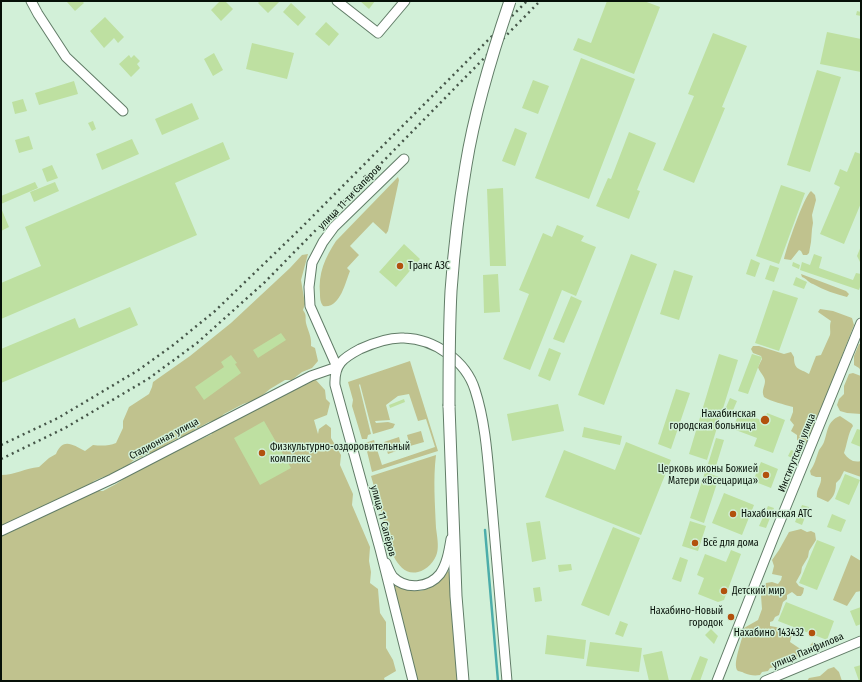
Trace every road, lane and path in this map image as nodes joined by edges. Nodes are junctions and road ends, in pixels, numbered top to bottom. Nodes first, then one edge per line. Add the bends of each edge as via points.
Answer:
1 (31, 1) edge
2 (337, 1) edge
3 (405, 1) edge
4 (510, 1) edge
5 (123, 111) dead end
6 (404, 159) dead end
7 (861, 323) edge
8 (337, 367) junction
9 (453, 521) junction
10 (1, 531) edge
11 (380, 549) junction
12 (861, 641) edge
13 (413, 681) edge
14 (463, 681) edge
15 (507, 681) edge
16 (717, 681) edge
17 (764, 681) edge

1 - 5 street via 66,57
2 - 3 street via 378,33
4 - 9 main road, bridge via 479,105 466,163 457,232 451,291 449,406
6 - 8 street, улица 11-ти Сапёров via 334,227 312,263 310,306
7 - 16 street, Институтская улица
8 - 10 street, Стадионная улица via 311,376 112,479
8 - 11 street, улица 11 Сапёров via 334,385
8 - 15 street via 342,360 363,348 388,339 404,338 420,340 448,353 468,375 475,389 482,420 489,472
9 - 11 street via 446,562 439,575 422,586 409,585 394,578
9 - 14 main road
11 - 13 street, улица 11 Сапёров
12 - 17 street, улица Панфилова

